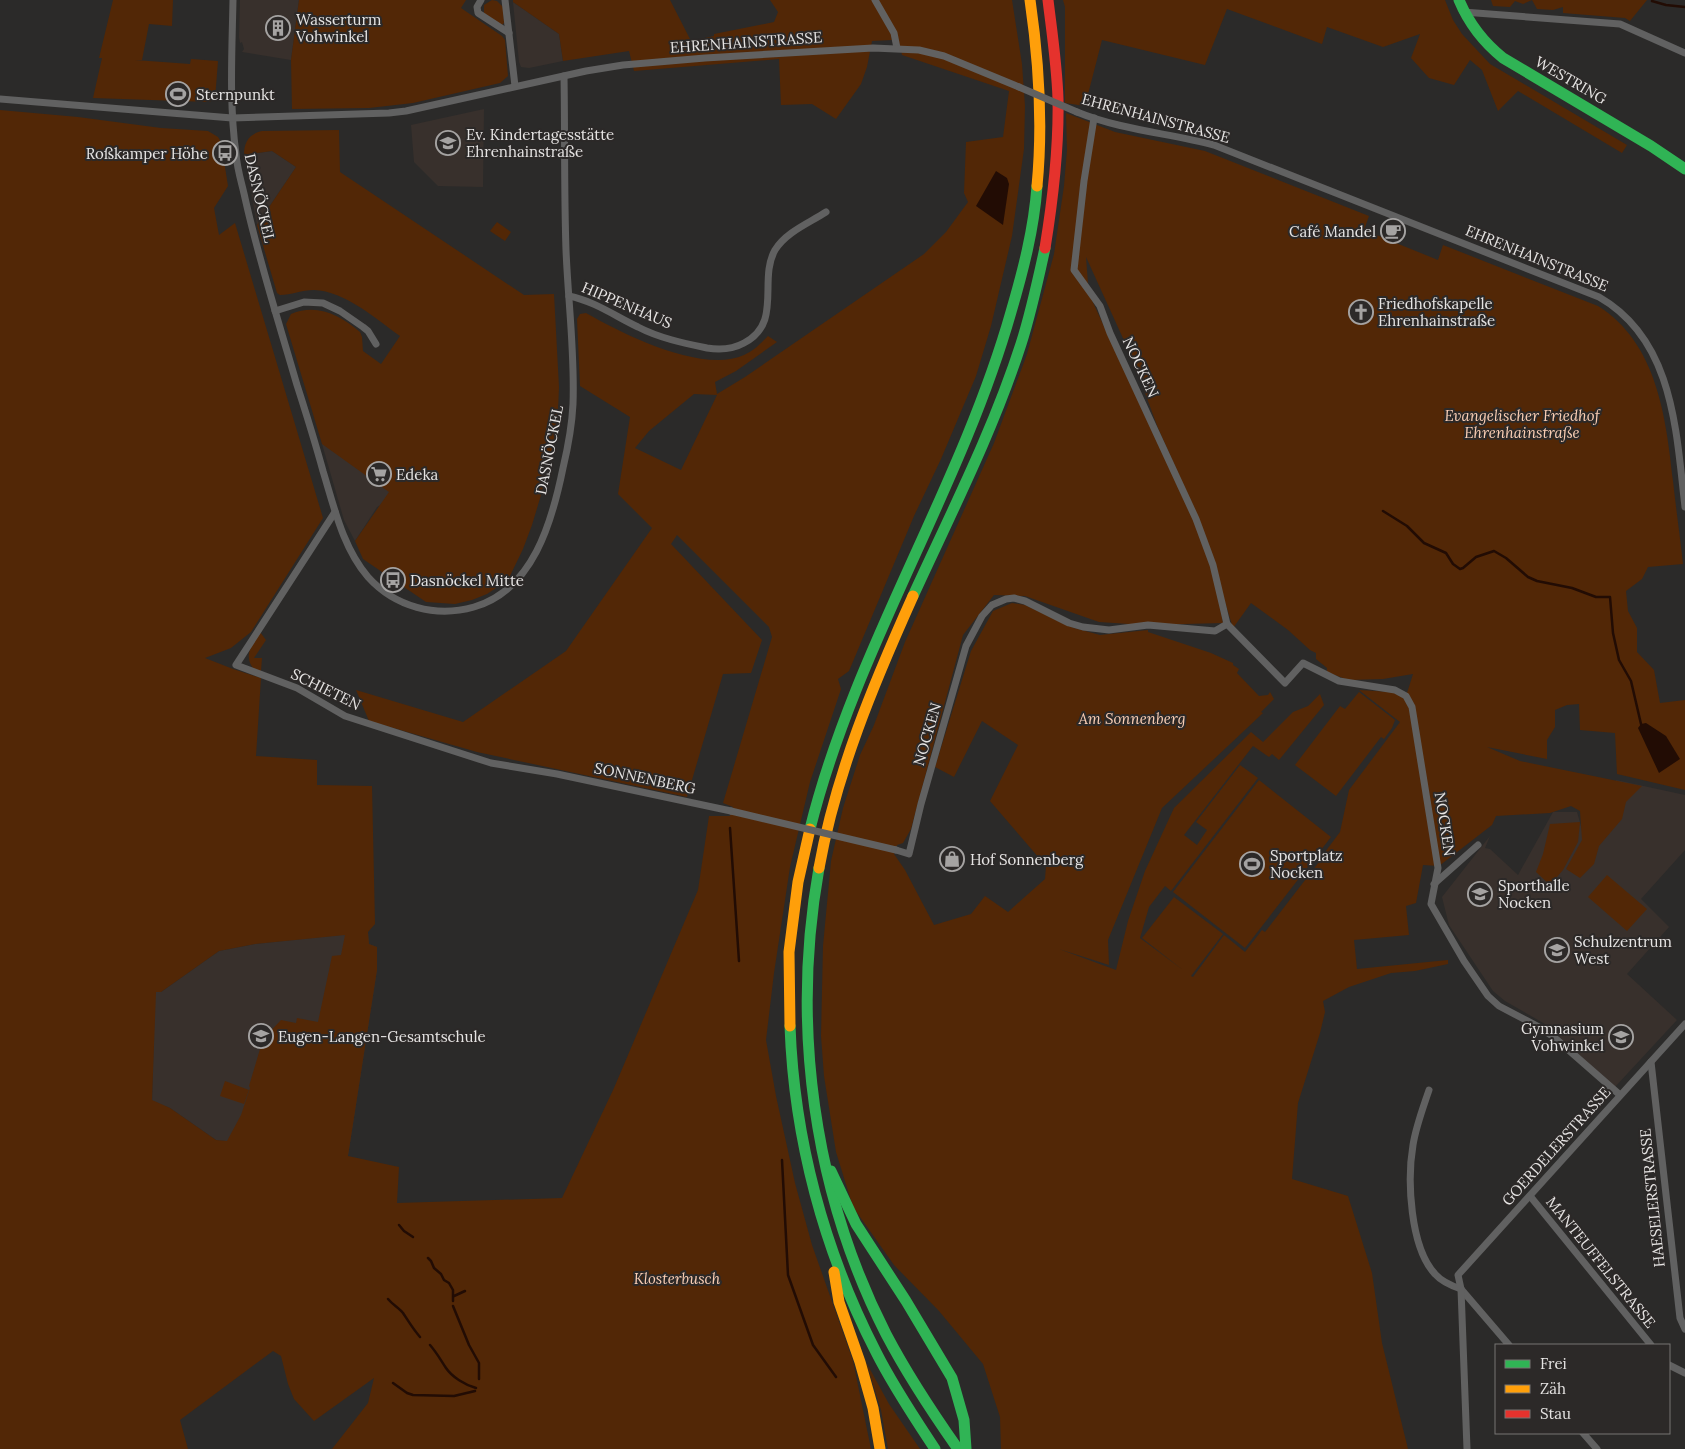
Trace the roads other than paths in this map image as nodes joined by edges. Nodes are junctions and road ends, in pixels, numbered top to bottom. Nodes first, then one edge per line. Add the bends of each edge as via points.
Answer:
1 (233, 0) edge
2 (481, 0) edge
3 (505, 0) edge
4 (875, 0) edge
5 (1030, 0) edge
6 (1048, 0) edge
7 (1459, 0) edge
8 (1463, 12) junction
9 (509, 33) junction
10 (898, 48) junction
11 (1685, 53) edge
12 (564, 76) junction
13 (515, 86) junction
14 (0, 99) edge
15 (232, 118) junction
16 (1094, 118) junction
17 (1685, 169) edge
18 (826, 212) dead end
19 (569, 296) junction
20 (276, 311) junction
21 (376, 344) dead end
22 (1685, 507) edge
23 (335, 512) junction
24 (1228, 624) junction
25 (376, 726) joint
26 (1478, 845) dead end
27 (909, 854) joint
28 (1434, 884) junction
29 (1685, 1024) edge
30 (1651, 1062) junction
31 (1429, 1090) dead end
32 (1620, 1095) junction
33 (822, 1153) junction
34 (1530, 1196) junction
35 (830, 1247) junction
36 (1461, 1289) junction
37 (1685, 1329) edge
38 (1508, 1344) edge
39 (1650, 1344) edge
40 (1670, 1366) edge
41 (1685, 1373) edge
42 (1585, 1434) edge
43 (879, 1446) edge
44 (935, 1449) edge
45 (958, 1449) edge
46 (966, 1449) edge
47 (1467, 1449) edge
48 (1597, 1449) edge

1 - 15 street, DASNÖCKEL
2 - 9 street via 478,13
3 - 9 street
4 - 10 street via 894,33
5 - 35 main road via 1035,28 1041,130 1036,200 1025,264 988,386 859,681 835,746 805,850 796,902 788,980 792,1070 802,1146
6 - 33 main road via 1057,84 1056,182 1042,266 1027,323 1005,389 976,459 887,655 862,719 836,794 818,872 811,917 806,1011 810,1077
7 - 8 main road, WESTRING
8 - 11 street via 1620,24
8 - 17 main road, WESTRING via 1488,46 1503,58
9 - 13 street
10 - 12 street, EHRENHAINSTRASSE via 705,58 623,65
10 - 16 street, EHRENHAINSTRASSE, bridge via 944,56
12 - 13 street, EHRENHAINSTRASSE
12 - 19 street, DASNÖCKEL
13 - 15 street, EHRENHAINSTRASSE via 389,113
14 - 15 street, EHRENHAINSTRASSE
15 - 20 street, DASNÖCKEL via 236,159 249,218
16 - 22 street, EHRENHAINSTRASSE via 1127,128 1214,145 1610,303 1634,326 1663,374 1673,408
16 - 24 street, NOCKEN via 1074,270 1100,306 1196,518 1213,565
18 - 19 street, HIPPENHAUS via 780,244 771,261 764,323 750,340 736,347 710,349 664,338 586,299
19 - 23 street, DASNÖCKEL via 573,404 563,471 539,547 522,574 508,588 484,603 456,610 436,611 410,605 384,591 365,573
20 - 21 street via 304,302 323,302 363,327
20 - 23 street, DASNÖCKEL
23 - 25 street, SCHIETEN via 236,665 297,688 345,716
24 - 27 street, NOCKEN via 1215,631 1148,625 1109,630 1069,623 1025,600 1006,599 992,606 982,616 966,646
24 - 28 street, NOCKEN via 1285,683 1303,662 1339,681 1395,690 1406,696 1412,707 1438,868
25 - 27 street, SONNENBERG, bridge via 491,762 731,811
26 - 28 street
28 - 32 street, NOCKEN via 1431,904 1488,996 1499,1006 1556,1039
29 - 30 street, GOERDELERSTRASSE
30 - 32 street, GOERDELERSTRASSE
30 - 37 street, HAESELERSTRASSE via 1680,1318
31 - 36 street via 1418,1123 1410,1166 1415,1228 1424,1260 1436,1275
32 - 34 street, GOERDELERSTRASSE
33 - 45 main road via 831,1193 868,1295 908,1373
33 - 46 main road via 856,1224 937,1350 955,1387 964,1420
34 - 36 street, GOERDELERSTRASSE via 1458,1275
34 - 39 street, MANTEUFFELSTRASSE
35 - 43 main road via 839,1302 873,1408
35 - 44 main road via 874,1350
36 - 38 street
36 - 47 street
40 - 41 street
42 - 48 street

